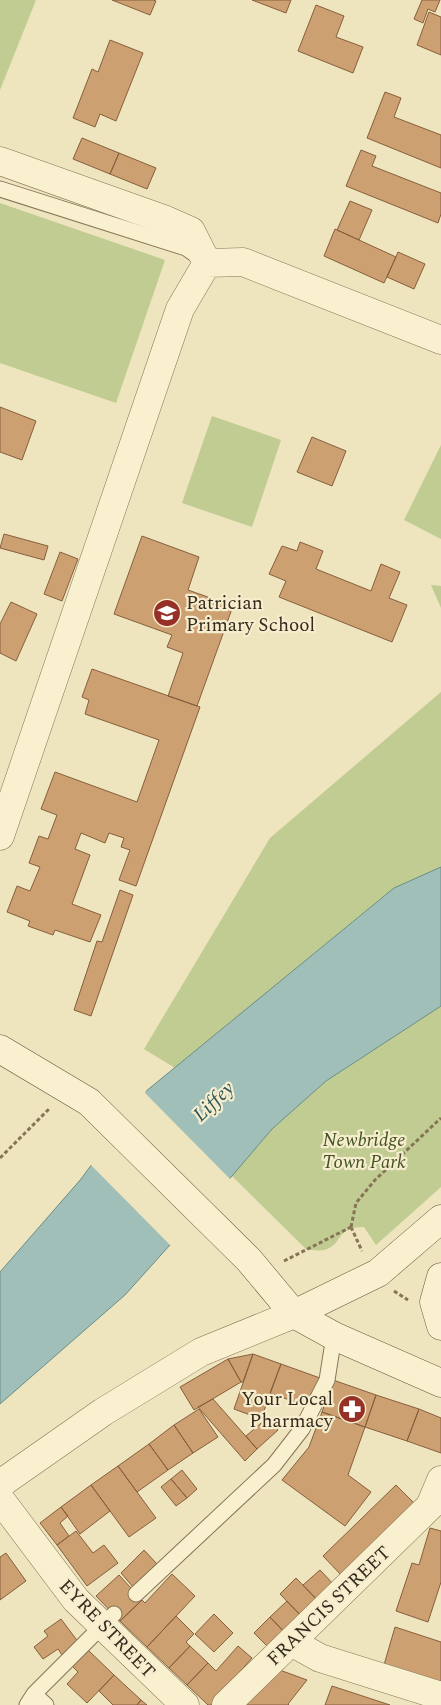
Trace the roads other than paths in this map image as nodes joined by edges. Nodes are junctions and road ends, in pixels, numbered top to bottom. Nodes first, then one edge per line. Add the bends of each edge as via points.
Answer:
1 (0, 161) edge
2 (0, 189) edge
3 (206, 263) junction
4 (441, 340) edge
5 (6, 801) edge
6 (0, 836) edge
7 (0, 1049) edge
8 (441, 1220) edge
9 (441, 1277) edge
10 (294, 1314) junction
11 (441, 1326) edge
12 (334, 1336) junction
13 (441, 1383) edge
14 (441, 1480) edge
15 (0, 1484) edge
16 (0, 1499) edge
17 (436, 1508) edge
18 (136, 1594) dead end
19 (108, 1620) junction
20 (291, 1642) junction
21 (441, 1696) edge
22 (30, 1700) edge
23 (46, 1705) edge
24 (185, 1705) edge
25 (226, 1705) edge

1 - 3 street via 191,231
2 - 3 lane via 186,248
3 - 4 street via 243,262
3 - 5 street via 180,309
5 - 6 street
7 - 10 street via 78,1096 255,1266
8 - 10 street via 378,1273
9 - 11 street via 434,1302
10 - 12 street
10 - 15 street via 201,1352 103,1412
12 - 13 street
12 - 18 lane via 326,1380 302,1429 274,1465
14 - 17 street
16 - 19 street, EYRE STREET via 76,1600
17 - 20 street, FRANCIS STREET
19 - 22 lane
19 - 24 street, EYRE STREET
20 - 21 street via 320,1658
20 - 25 street, FRANCIS STREET
22 - 23 lane

